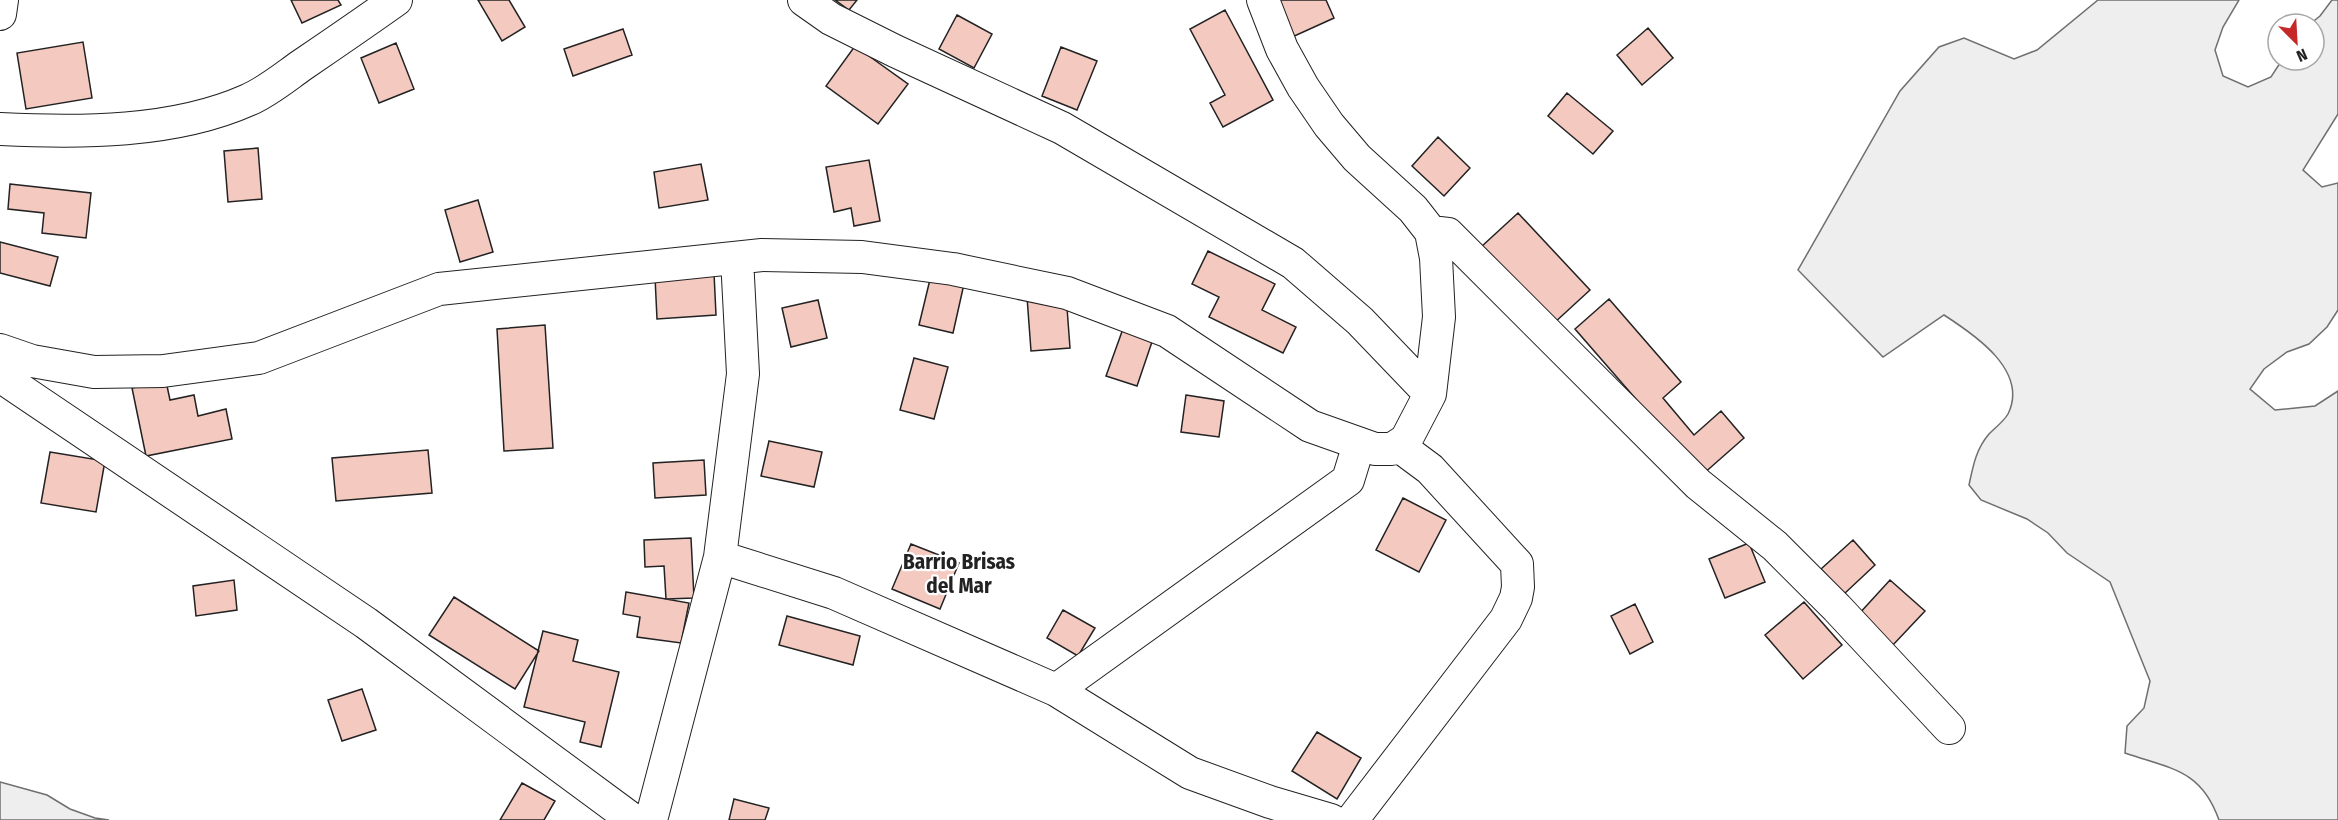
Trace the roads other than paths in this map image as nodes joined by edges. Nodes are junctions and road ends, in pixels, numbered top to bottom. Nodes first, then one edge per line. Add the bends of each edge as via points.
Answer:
1 (2, 0) edge
2 (396, 0) edge
3 (804, 0) edge
4 (1263, 0) edge
5 (0, 14) edge
6 (0, 129) edge
7 (1431, 232) junction
8 (737, 258) junction
9 (0, 350) edge
10 (0, 376) edge
11 (1430, 394) junction
12 (1359, 444) junction
13 (1399, 446) junction
14 (720, 556) junction
15 (1056, 690) junction
16 (1949, 728) dead end
17 (633, 820) edge
18 (651, 820) edge
19 (1331, 820) edge
20 (1352, 820) edge

1 - 5 street
2 - 6 street via 276,83 220,111 165,125 46,132
3 - 11 street via 831,19 1062,129 1293,263 1360,321
4 - 7 street via 1282,49 1329,125
7 - 11 street via 1439,317
7 - 16 street via 1448,234 1698,484 1775,546
8 - 9 street via 439,289 259,358 163,371 94,372 32,361
8 - 12 street via 862,257 953,268 1067,293 1167,331 1310,426
8 - 14 street via 743,374
10 - 17 street via 366,623
11 - 13 street
12 - 13 street via 1376,449
12 - 15 street via 1348,480
13 - 20 street via 1430,469 1517,564 1518,587 1506,619
14 - 15 street via 834,593
14 - 18 street
15 - 19 street via 1190,773

